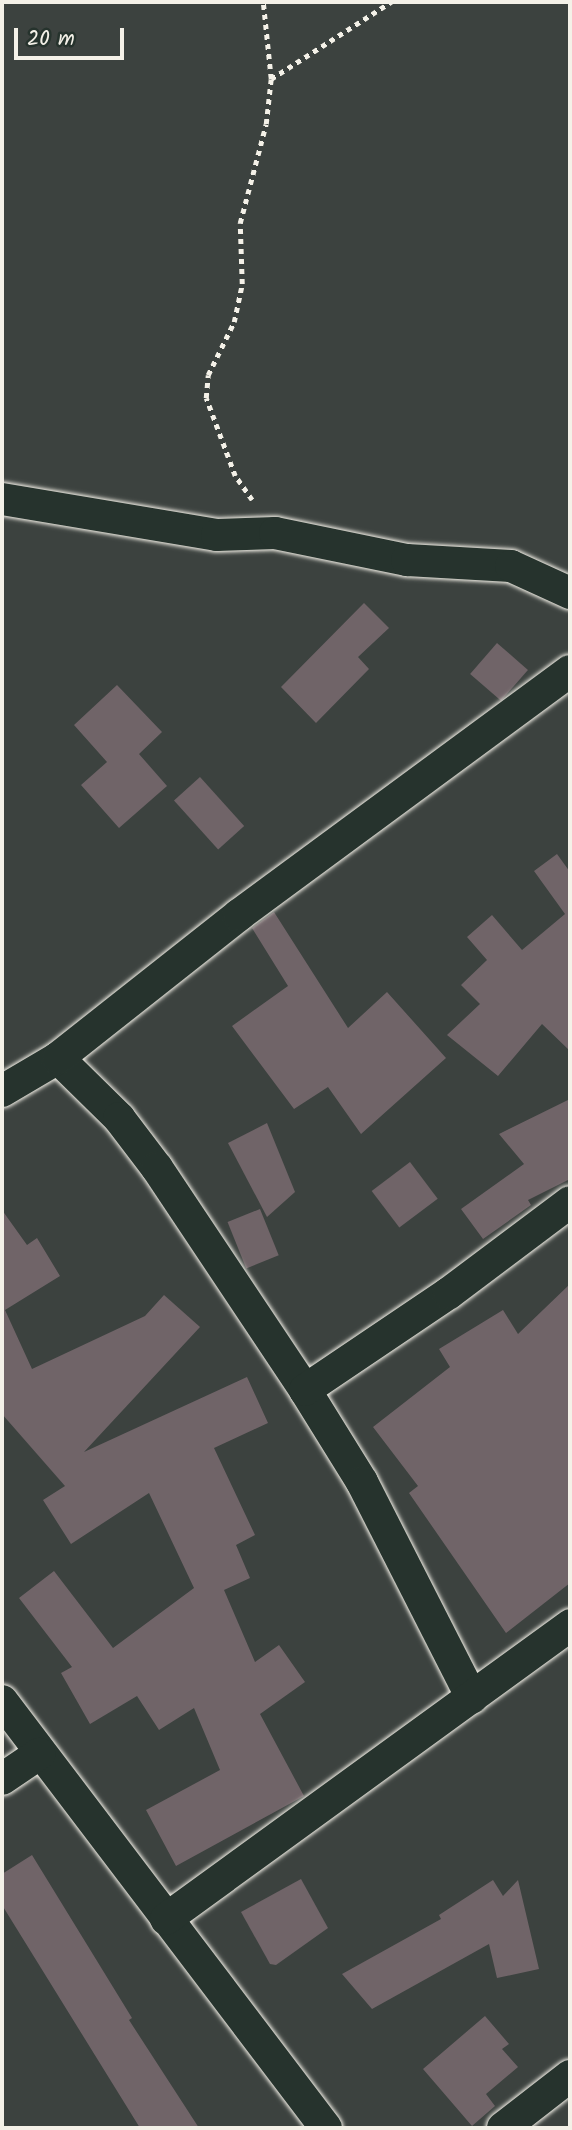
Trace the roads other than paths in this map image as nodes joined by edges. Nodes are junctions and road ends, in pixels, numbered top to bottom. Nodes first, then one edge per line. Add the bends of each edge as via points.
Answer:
1 (2, 499) edge
2 (570, 593) edge
3 (570, 671) edge
4 (58, 1058) junction
5 (2, 1091) edge
6 (570, 1202) edge
7 (305, 1390) junction
8 (570, 1625) edge
9 (472, 1698) junction
10 (2, 1701) edge
11 (39, 1754) junction
12 (2, 1779) edge
13 (166, 1919) junction
14 (570, 2077) edge
15 (326, 2128) edge
16 (503, 2128) edge

1 - 2 street via 217,536 275,533 407,560 511,566
3 - 4 street via 239,915
4 - 5 street
4 - 7 street via 119,1118 157,1168
6 - 7 street via 450,1293
7 - 9 street via 362,1482
8 - 9 street
9 - 13 street
10 - 11 street
11 - 12 street
11 - 13 street
13 - 15 street
14 - 16 street

